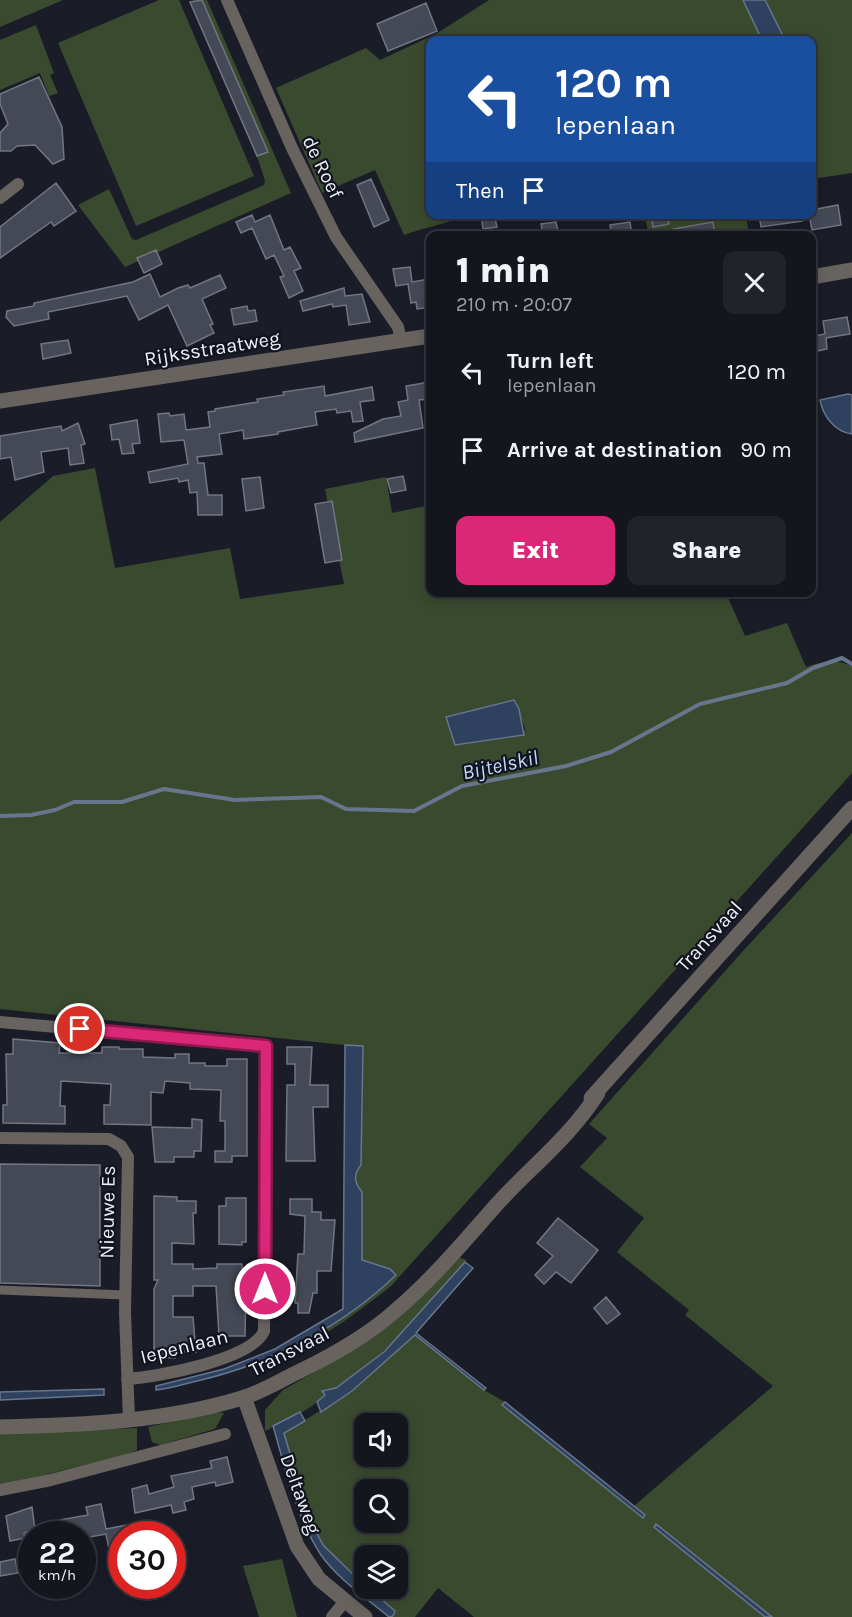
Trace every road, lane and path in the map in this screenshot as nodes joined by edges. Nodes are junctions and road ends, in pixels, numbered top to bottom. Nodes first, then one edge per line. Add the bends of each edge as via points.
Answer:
1 (227, 0) edge
2 (18, 184) dead end
3 (0, 198) edge
4 (852, 270) edge
5 (816, 276) edge
6 (426, 337) edge
7 (402, 340) junction
8 (0, 401) edge
9 (852, 808) edge
10 (0, 1022) edge
11 (0, 1138) edge
12 (0, 1290) edge
13 (125, 1295) junction
14 (127, 1379) junction
15 (244, 1397) junction
16 (129, 1420) junction
17 (0, 1427) edge
18 (225, 1434) dead end
19 (0, 1491) edge
20 (345, 1601) junction
21 (332, 1617) edge
22 (365, 1617) edge

1 - 7 street, de Roef via 336,237 398,327
2 - 3 street
4 - 5 street
6 - 7 street, Rijksstraatweg
7 - 8 street, Rijksstraatweg
9 - 15 street, Transvaal via 598,1093 583,1116 395,1312 315,1364
10 - 14 street, Iepenlaan via 266,1046 261,1340 217,1361
11 - 13 street, Nieuwe Es via 109,1139 121,1146 128,1157
12 - 13 street
13 - 14 street, Nieuwe Es
14 - 16 street, Nieuwe Es
15 - 16 street, Transvaal via 175,1415
15 - 20 street, Deltaweg via 297,1546 319,1579
16 - 17 street, Transvaal
18 - 19 street
20 - 21 street
20 - 22 street, Deltaweg

